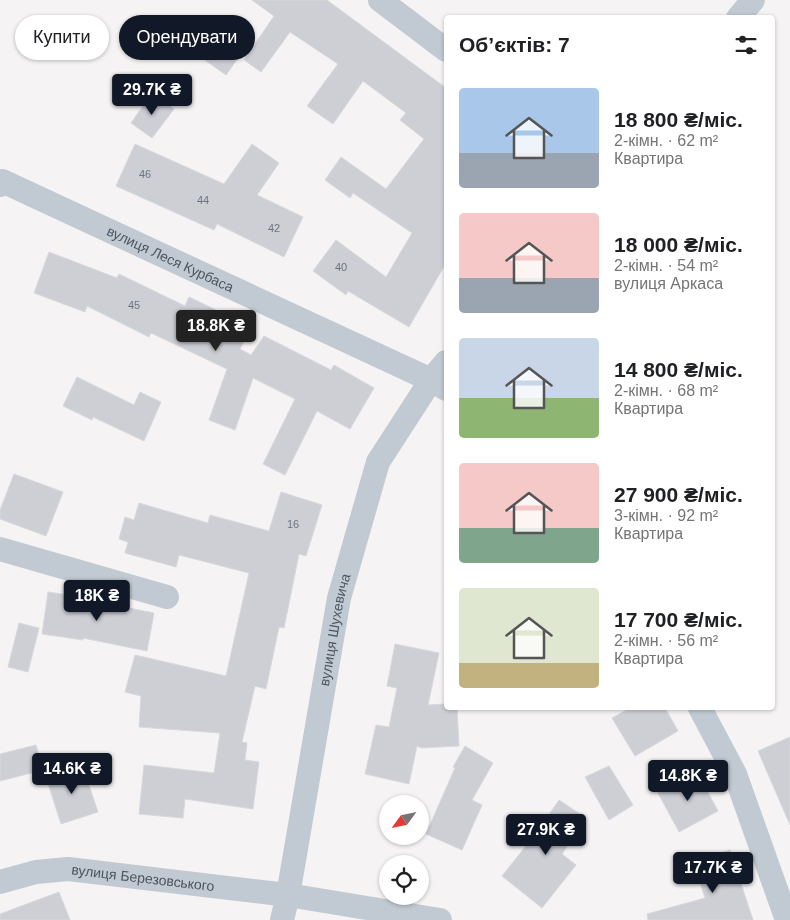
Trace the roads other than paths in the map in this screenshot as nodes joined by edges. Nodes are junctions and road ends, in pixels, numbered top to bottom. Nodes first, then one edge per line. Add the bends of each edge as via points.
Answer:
1 (380, 0) edge
2 (753, 0) edge
3 (740, 15) edge
4 (444, 48) edge
5 (1, 183) edge
6 (444, 368) edge
7 (439, 384) edge
8 (0, 549) edge
9 (167, 597) dead end
10 (701, 710) edge
11 (0, 882) edge
12 (288, 895) junction
13 (282, 920) edge
14 (440, 920) edge
15 (787, 920) edge

1 - 4 street
2 - 3 street
5 - 7 street, вулиця Леся Курбаса
6 - 7 street, вулиця Шухевича
7 - 12 street, вулиця Шухевича via 378,462 339,598
8 - 9 street
10 - 15 street via 735,774
11 - 12 street, вулиця Березовського via 36,872 68,869
12 - 13 street, вулиця Шухевича
12 - 14 street, вулиця Березовського

